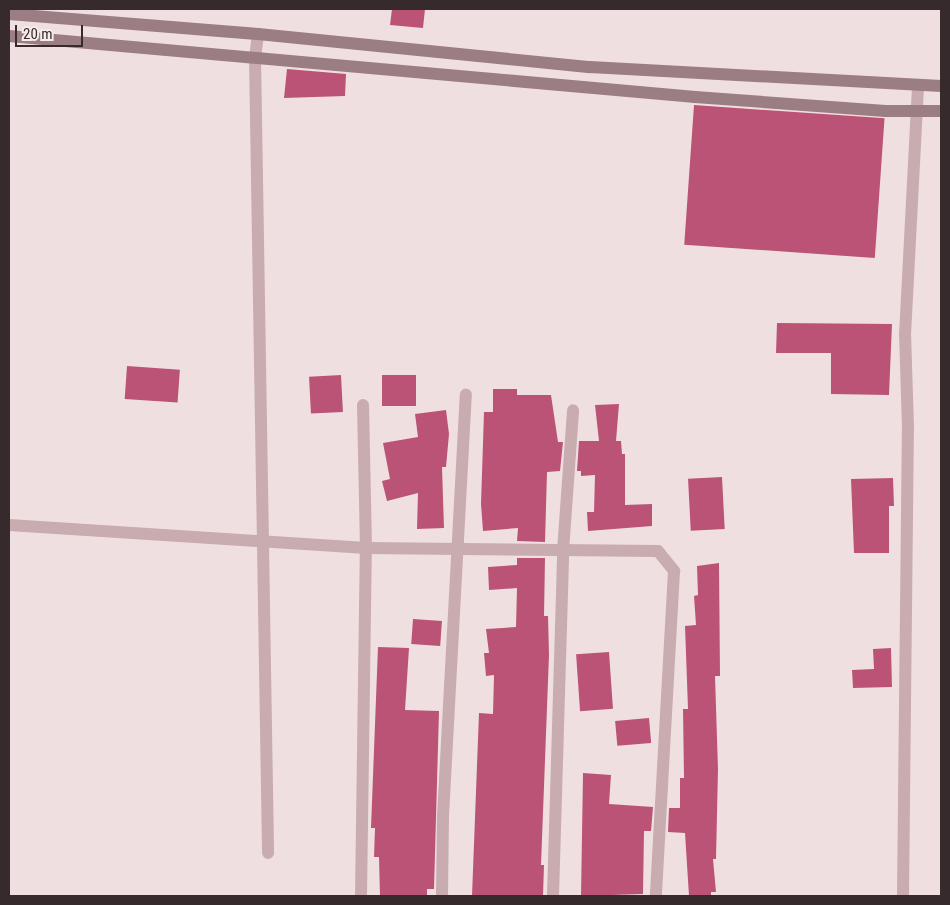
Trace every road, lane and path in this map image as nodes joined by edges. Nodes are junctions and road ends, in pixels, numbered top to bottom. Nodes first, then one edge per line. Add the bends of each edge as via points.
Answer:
1 (9, 14) edge
2 (258, 34) junction
3 (9, 36) edge
4 (255, 56) junction
5 (590, 67) junction
6 (918, 86) junction
7 (941, 86) edge
8 (588, 88) junction
9 (917, 111) junction
10 (941, 111) edge
11 (466, 395) dead end
12 (363, 405) dead end
13 (573, 410) dead end
14 (9, 525) edge
15 (262, 543) junction
16 (366, 548) junction
17 (460, 548) junction
18 (563, 552) junction
19 (268, 853) dead end
20 (361, 896) edge
21 (442, 896) edge
22 (553, 896) edge
23 (656, 896) edge
24 (903, 896) edge

1 - 2 street
2 - 4 street
2 - 5 street
3 - 4 street
4 - 8 street
4 - 15 street
5 - 6 street
5 - 8 street
6 - 7 street
6 - 9 street
8 - 9 street
9 - 10 street
9 - 24 street via 905,335 908,428
11 - 17 street
12 - 16 street
13 - 18 street
14 - 15 street
15 - 16 street
15 - 19 street
16 - 17 street
16 - 20 street
17 - 18 street
17 - 21 street via 443,816
18 - 22 street
18 - 23 street via 658,551 674,571

